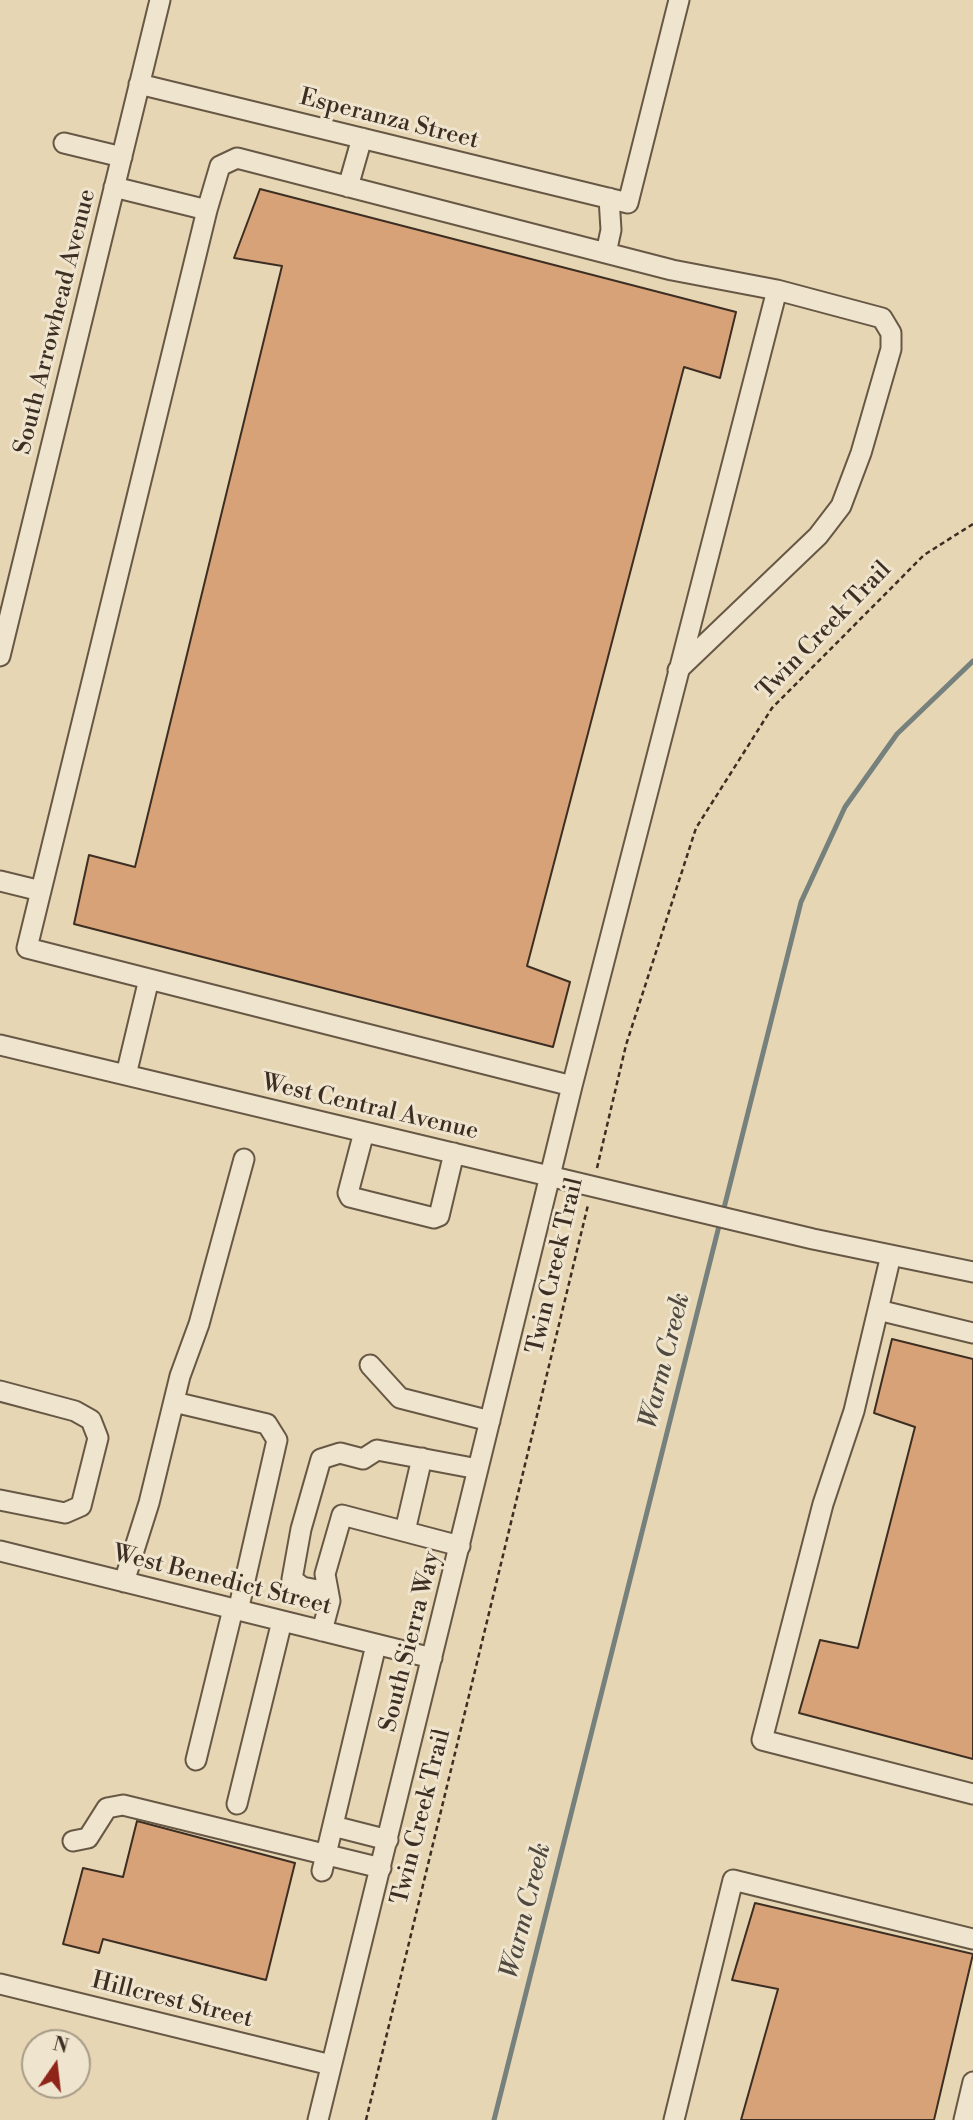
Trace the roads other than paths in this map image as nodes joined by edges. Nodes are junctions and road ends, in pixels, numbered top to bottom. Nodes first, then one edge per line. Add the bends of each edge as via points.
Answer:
1 (160, 0) edge
2 (679, 0) edge
3 (138, 84) junction
4 (362, 138) junction
5 (64, 143) dead end
6 (122, 157) junction
7 (114, 187) junction
8 (348, 187) junction
9 (619, 200) junction
10 (208, 210) junction
11 (606, 253) junction
12 (777, 290) junction
13 (0, 656) edge
14 (677, 670) junction
15 (0, 881) edge
16 (41, 891) junction
17 (149, 979) junction
18 (0, 1045) edge
19 (125, 1075) junction
20 (572, 1086) junction
21 (364, 1132) junction
22 (454, 1153) junction
23 (244, 1159) dead end
24 (550, 1175) junction
25 (891, 1255) junction
26 (973, 1272) edge
27 (878, 1310) junction
28 (973, 1333) edge
29 (370, 1365) dead end
30 (0, 1391) edge
31 (174, 1402) junction
32 (490, 1421) junction
33 (422, 1458) junction
34 (478, 1469) junction
35 (0, 1500) edge
36 (405, 1531) junction
37 (460, 1546) junction
38 (0, 1551) edge
39 (124, 1582) junction
40 (328, 1592) junction
41 (236, 1610) junction
42 (282, 1621) junction
43 (322, 1631) junction
44 (376, 1645) junction
45 (432, 1658) junction
46 (196, 1760) dead end
47 (973, 1794) edge
48 (237, 1804) dead end
49 (333, 1826) junction
50 (388, 1840) junction
51 (73, 1842) dead end
52 (324, 1863) junction
53 (381, 1868) junction
54 (973, 1939) edge
55 (0, 1984) edge
56 (331, 2066) junction
57 (973, 2082) edge
58 (318, 2120) edge
59 (674, 2120) edge
60 (964, 2120) edge

1 - 3 street, South Arrowhead Avenue
2 - 9 street
3 - 4 street, Esperanza Street
3 - 6 street, South Arrowhead Avenue
4 - 8 street
4 - 9 street, Esperanza Street
5 - 6 street
6 - 7 street, South Arrowhead Avenue
7 - 10 street
7 - 13 street, South Arrowhead Avenue
8 - 10 street via 237,158 219,166
8 - 11 street
9 - 11 street
10 - 16 street
11 - 12 street
12 - 14 street, South Sierra Way
12 - 14 street via 881,318 891,333 891,349 841,506 818,536
14 - 20 street, South Sierra Way
15 - 16 street
16 - 17 street via 27,948
17 - 19 street
17 - 20 street
18 - 19 street, West Central Avenue
19 - 21 street, West Central Avenue
20 - 24 street, South Sierra Way
21 - 22 street, West Central Avenue
21 - 22 street via 350,1197 434,1218 439,1216
22 - 24 street, West Central Avenue
23 - 31 street
24 - 25 street, West Central Avenue
24 - 32 street, South Sierra Way
25 - 26 street, West Central Avenue
25 - 27 street
27 - 28 street
27 - 47 street via 854,1411 822,1504 762,1740
29 - 32 street via 400,1398
30 - 35 street via 75,1411 91,1420 98,1438 80,1506 65,1513
31 - 39 street
31 - 41 street via 267,1424 277,1440
32 - 34 street, South Sierra Way
33 - 34 street
33 - 36 street
33 - 40 street via 377,1450 363,1459 340,1453 321,1460 292,1579 302,1587
34 - 37 street, South Sierra Way
36 - 37 street
36 - 40 street via 342,1515 325,1574
37 - 45 street, South Sierra Way
38 - 39 street, West Benedict Street
39 - 41 street, West Benedict Street
40 - 43 street
41 - 42 street, West Benedict Street
41 - 46 street
42 - 43 street, West Benedict Street
42 - 48 street
43 - 44 street, West Benedict Street
44 - 45 street, West Benedict Street
44 - 49 street
45 - 50 street, South Sierra Way
49 - 50 street
49 - 52 street
50 - 53 street, South Sierra Way
51 - 52 street via 88,1838 107,1808 123,1805
52 - 53 street
53 - 56 street, South Sierra Way
54 - 59 street via 733,1880
55 - 56 street, Hillcrest Street
56 - 58 street, South Sierra Way
57 - 60 street

